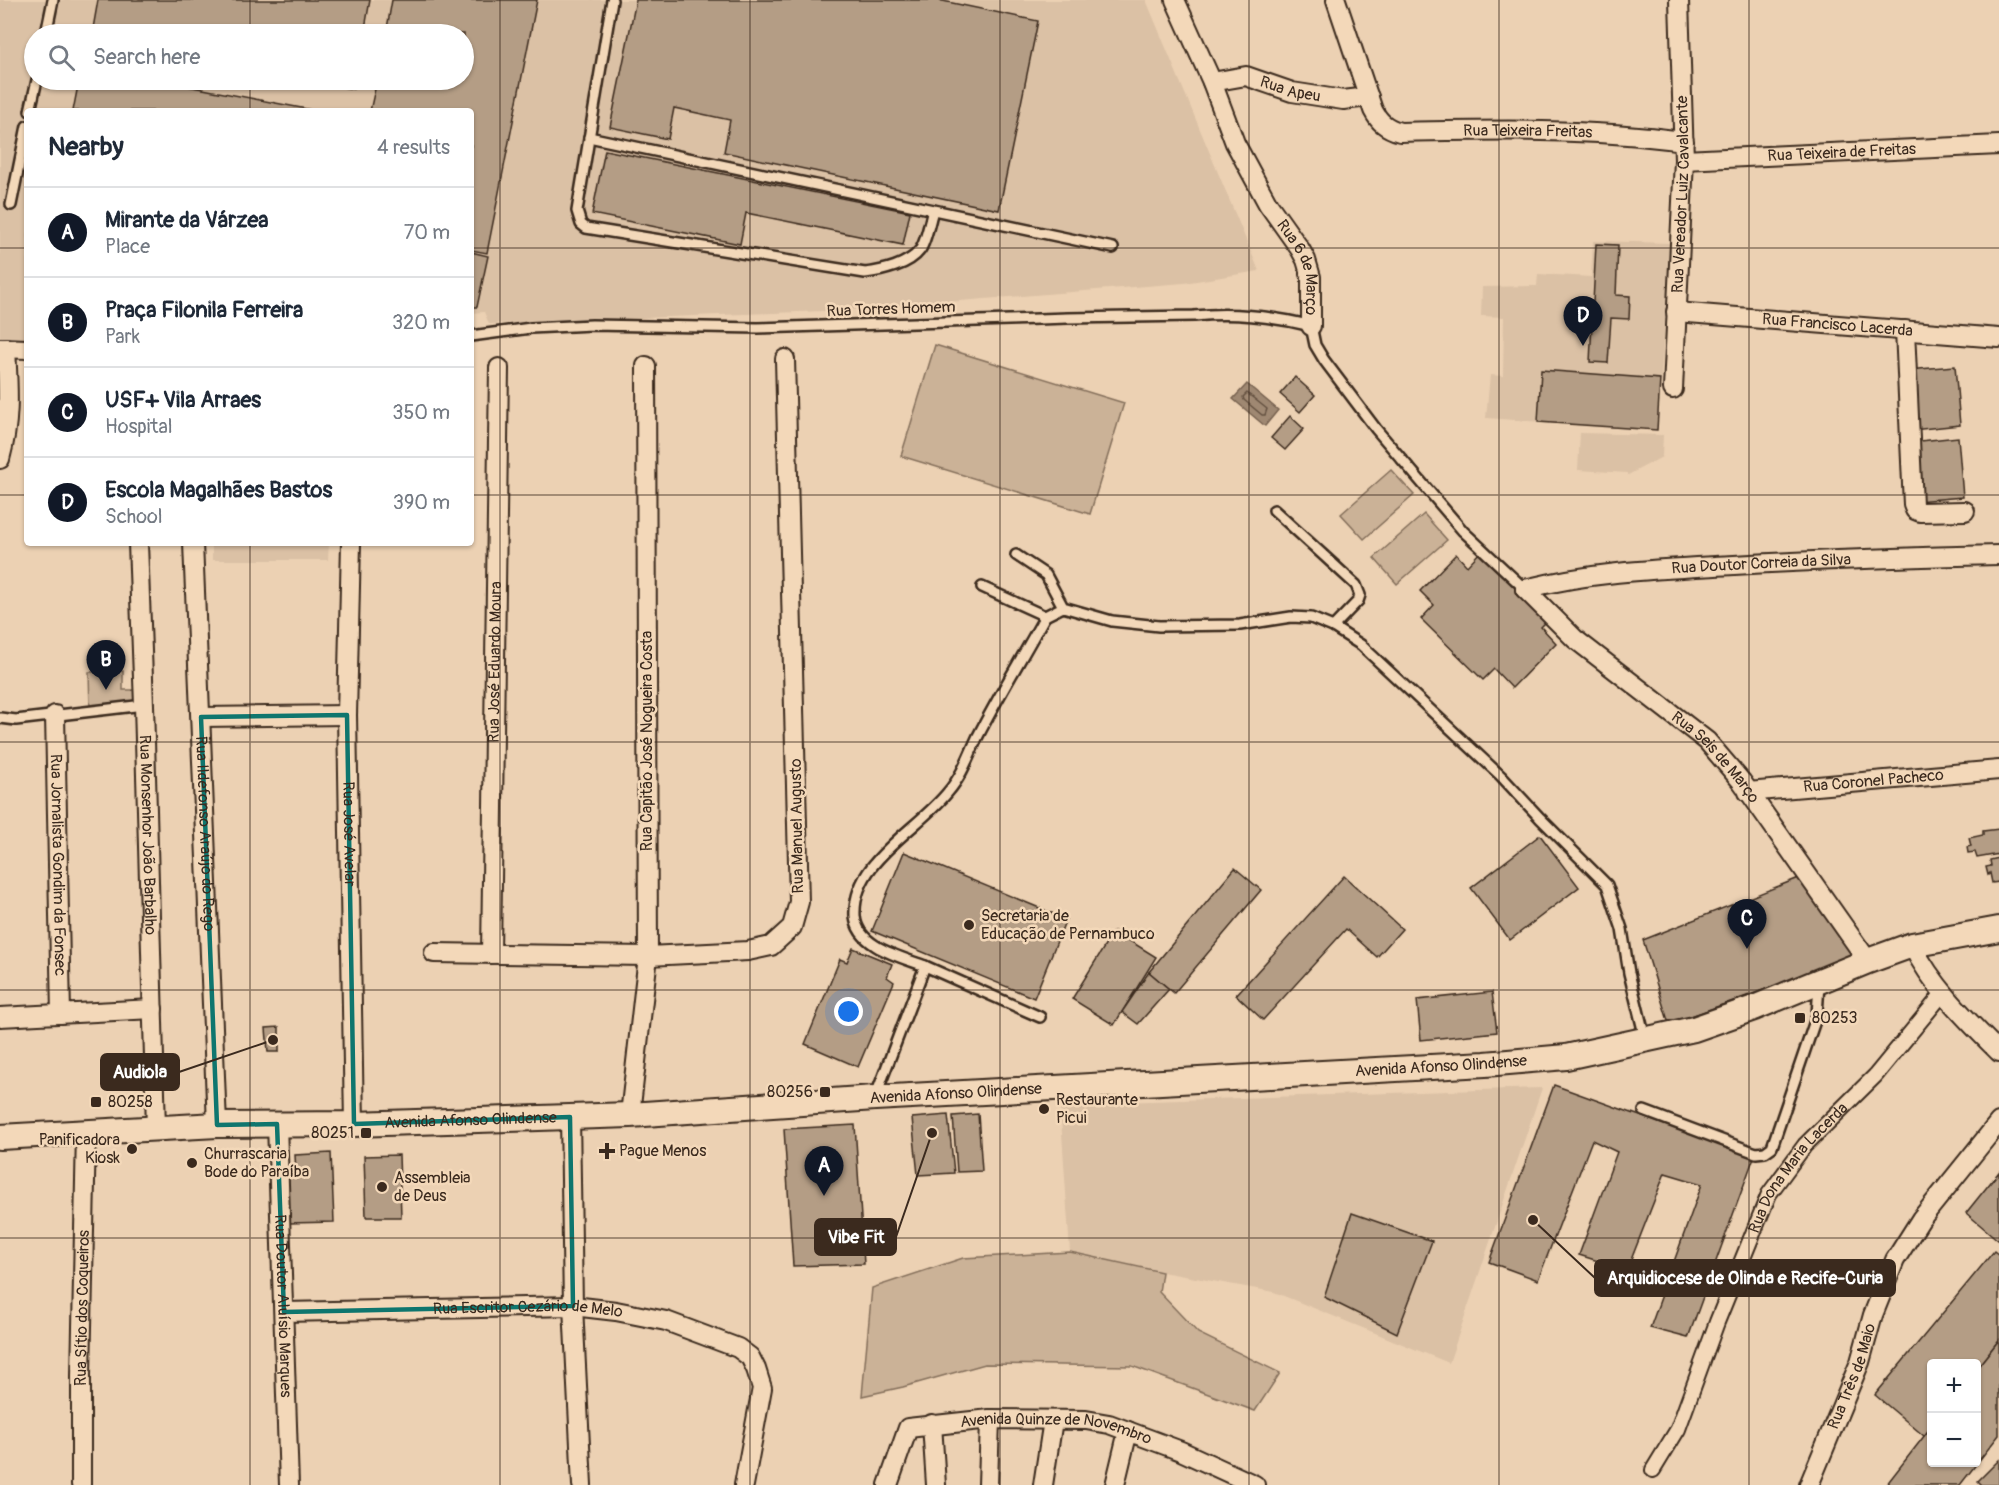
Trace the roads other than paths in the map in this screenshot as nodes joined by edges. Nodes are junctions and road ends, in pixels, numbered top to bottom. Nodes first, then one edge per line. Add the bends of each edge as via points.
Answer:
1 (53, 0) edge
2 (612, 0) edge
3 (1175, 0) edge
4 (1336, 0) edge
5 (1679, 0) edge
6 (48, 24) edge
7 (1212, 82) junction
8 (35, 90) edge
9 (1369, 97) junction
10 (31, 108) edge
11 (589, 137) junction
12 (24, 141) edge
13 (1684, 141) junction
14 (1999, 145) edge
15 (1684, 160) junction
16 (11, 205) dead end
17 (933, 210) junction
18 (1113, 248) dead end
19 (1676, 312) junction
20 (1311, 326) junction
21 (1905, 330) junction
22 (474, 336) edge
23 (1999, 338) edge
24 (3, 348) edge
25 (24, 349) edge
26 (785, 359) dead end
27 (646, 366) dead end
28 (498, 368) dead end
29 (1673, 389) dead end
30 (0, 459) edge
31 (1274, 510) dead end
32 (1965, 512) dead end
33 (138, 546) edge
34 (194, 546) edge
35 (351, 546) edge
36 (1016, 555) dead end
37 (1999, 555) edge
38 (982, 587) dead end
39 (1525, 589) junction
40 (1063, 607) junction
41 (1045, 616) junction
42 (1333, 627) junction
43 (144, 705) junction
44 (55, 715) junction
45 (347, 715) junction
46 (201, 717) junction
47 (0, 718) edge
48 (1999, 770) edge
49 (1749, 792) junction
50 (1999, 928) edge
51 (1912, 945) junction
52 (434, 953) dead end
53 (491, 954) junction
54 (648, 956) junction
55 (1868, 961) junction
56 (925, 966) junction
57 (1819, 981) junction
58 (1944, 992) junction
59 (153, 1009) junction
60 (61, 1014) junction
61 (0, 1017) edge
62 (1040, 1017) dead end
63 (1646, 1040) junction
64 (1999, 1052) edge
65 (875, 1098) junction
66 (1644, 1111) dead end
67 (630, 1115) junction
68 (570, 1117) junction
69 (1999, 1122) edge
70 (277, 1124) junction
71 (354, 1124) junction
72 (217, 1125) junction
73 (156, 1128) junction
74 (86, 1132) junction
75 (0, 1137) edge
76 (573, 1306) junction
77 (284, 1312) junction
78 (990, 1419) junction
79 (1053, 1420) junction
80 (932, 1424) junction
81 (1128, 1431) junction
82 (1653, 1470) dead end
83 (1233, 1479) edge
84 (81, 1485) edge
85 (289, 1485) edge
86 (582, 1485) edge
87 (744, 1485) edge
88 (888, 1485) edge
89 (936, 1485) edge
90 (988, 1485) edge
91 (1043, 1485) edge
92 (1115, 1485) edge
93 (1255, 1485) edge
94 (1809, 1485) edge

1 - 6 lane
2 - 11 lane
3 - 7 street, Rua 6 de Março
4 - 9 street
5 - 13 street, Rua Vereador Luiz Cavalcante
7 - 9 street, Rua Apeu via 1246,76 1292,92 1343,100
7 - 20 street, Rua 6 de Março via 1243,159 1306,260 1311,277
8 - 10 lane
9 - 13 street, Rua Teixeira Freitas via 1384,126 1400,132 1541,129
11 - 17 lane
11 - 17 lane via 577,210 581,224 591,231 864,273 885,270 920,250
12 - 16 lane
13 - 15 street, Rua Vereador Luiz Cavalcante
14 - 15 street, Rua Teixeira de Freitas
15 - 19 street, Rua Vereador Luiz Cavalcante
17 - 18 lane
19 - 21 street, Rua Francisco Lacerda
19 - 29 street, Rua Vereador Luiz Cavalcante
20 - 22 lane, Rua Torres Homem via 1281,318 1224,313 807,328 592,325
20 - 39 lane, Rua 6 de Março via 1315,345 1324,360 1376,429 1463,531
21 - 23 street, Rua Francisco Lacerda
21 - 32 street via 1913,505 1920,512
24 - 25 street
24 - 30 street via 9,411
26 - 54 street, Rua Manuel Augusto via 799,902 792,927 771,946 748,951
27 - 54 street, Rua Capitão José Nogueira Costa
28 - 53 street, Rua José Eduardo Moura
31 - 42 lane via 1356,585 1358,602
33 - 43 street, Rua Monsenhor João Barbalho
34 - 46 street, Rua Ildefonso Araújo do Rego
35 - 45 street, Rua José Avelar
36 - 40 lane via 1046,575
37 - 39 street, Rua Doutor Correia da Silva via 1647,570 1579,577
38 - 41 lane
39 - 49 street, Rua Seis de Março via 1575,639 1707,741
40 - 41 lane
40 - 42 lane via 1112,621 1159,626 1240,625 1291,617 1311,618
41 - 56 lane via 950,791 863,878 855,918 868,942
42 - 63 lane via 1361,645 1501,776 1607,885 1622,929
43 - 44 lane
43 - 59 street, Rua Monsenhor João Barbalho
44 - 47 lane
44 - 60 street, Rua Jornalista Gondim da Fonsec
45 - 46 street
45 - 71 street, Rua José Avelar
46 - 72 street, Rua Ildefonso Araújo do Rego
48 - 49 street, Rua Coronel Pacheco
49 - 55 street, Rua Seis de Março
50 - 51 main road, Avenida Afonso Olindense
51 - 55 main road, Avenida Afonso Olindense
51 - 58 street via 1924,969
52 - 53 street, Rua Manuel Augusto
53 - 54 street, Rua Manuel Augusto
54 - 67 street, Rua Capitão José Nogueira Costa
55 - 57 main road, Avenida Afonso Olindense
56 - 62 lane
56 - 65 lane
57 - 63 main road, Avenida Afonso Olindense via 1694,1029
57 - 66 lane via 1817,1015 1772,1147 1756,1153
58 - 64 street
58 - 82 street, Rua Dona Maria Lacerda via 1875,1076 1806,1144 1768,1194 1678,1429
59 - 60 street
59 - 73 street, Rua Monsenhor João Barbalho
60 - 61 street
63 - 65 main road, Avenida Afonso Olindense via 1566,1057 1485,1064
65 - 67 main road, Avenida Afonso Olindense
67 - 68 main road, Avenida Afonso Olindense
68 - 71 main road, Avenida Afonso Olindense
68 - 76 street
69 - 94 street, Rua Três de Maio via 1921,1219 1895,1260 1860,1362
70 - 71 main road, Avenida Afonso Olindense
70 - 72 main road, Avenida Afonso Olindense
70 - 77 street, Rua Doutor Aluísio Marques
72 - 73 main road, Avenida Afonso Olindense
73 - 74 main road, Avenida Afonso Olindense
74 - 75 main road, Avenida Afonso Olindense
74 - 84 street, Rua Sítio dos Coqueiros
76 - 77 street, Rua Escritor Cezário de Melo
76 - 86 street
76 - 87 street, Rua Escritor Cezário de Melo via 666,1321 738,1348 750,1357 762,1388
77 - 85 street, Rua Doutor Aluísio Marques
78 - 79 street, Avenida Quinze de Novembro
78 - 80 street, Avenida Quinze de Novembro
78 - 90 street
79 - 81 street, Avenida Quinze de Novembro via 1086,1420
79 - 91 street
80 - 88 street, Avenida Quinze de Novembro via 908,1428
80 - 89 street
81 - 83 street, Avenida Quinze de Novembro via 1181,1451
81 - 92 street
83 - 93 street, Avenida Quinze de Novembro

